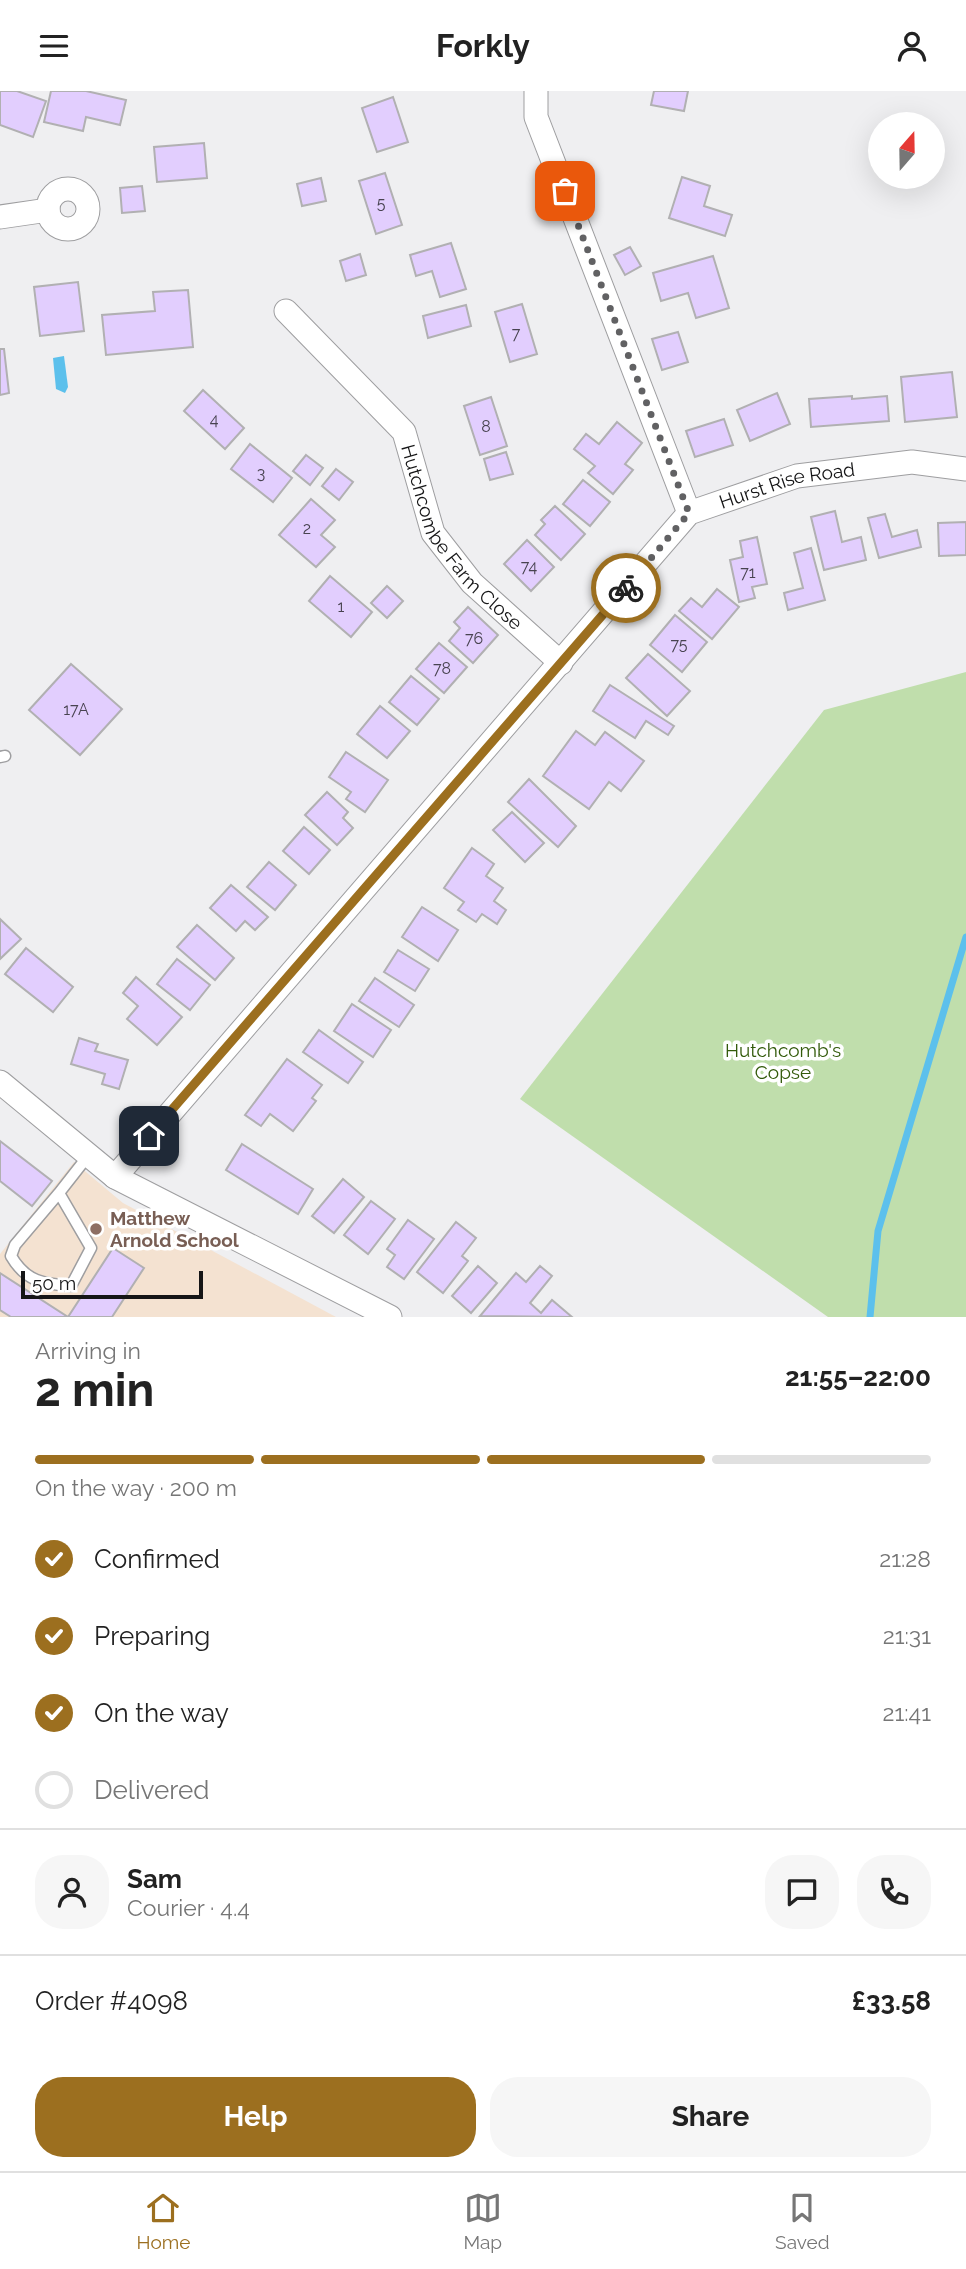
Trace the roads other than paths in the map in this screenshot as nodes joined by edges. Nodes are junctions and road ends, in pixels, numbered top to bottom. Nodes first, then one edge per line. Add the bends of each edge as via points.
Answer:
1 (536, 91) edge
2 (48, 210) dead end
3 (0, 217) edge
4 (286, 311) dead end
5 (966, 469) edge
6 (689, 513) junction
7 (561, 663) junction
8 (0, 1082) edge
9 (88, 1156) junction
10 (115, 1177) junction
11 (59, 1193) junction
12 (6, 1258) edge
13 (390, 1317) edge

1 - 6 street via 536,117
2 - 3 street
4 - 7 street, Hutchcombe Farm Close via 404,432 433,533 472,583
5 - 6 street, Hurst Rise Road via 912,462 797,476
6 - 7 street
7 - 10 street
8 - 9 street
9 - 10 street
9 - 11 lane
10 - 13 street
11 - 12 lane
11 - 12 lane via 91,1248 71,1286 37,1284

